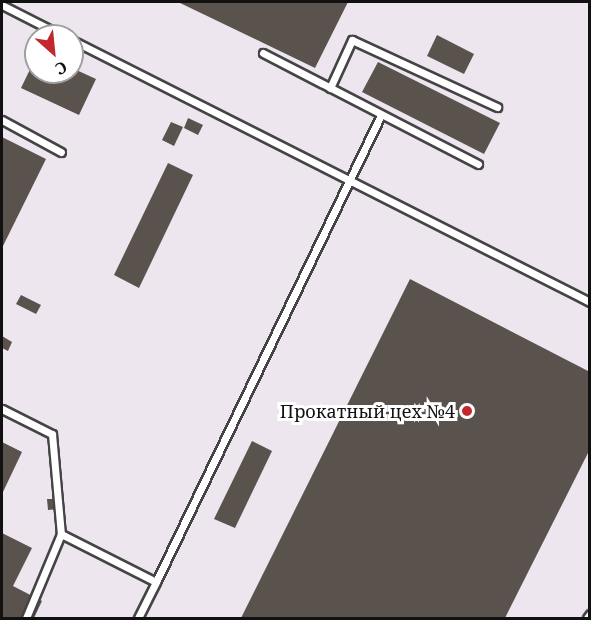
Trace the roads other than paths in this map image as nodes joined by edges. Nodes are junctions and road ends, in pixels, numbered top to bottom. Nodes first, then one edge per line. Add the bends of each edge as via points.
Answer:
1 (2, 5) edge
2 (39, 24) edge
3 (84, 46) edge
4 (263, 53) dead end
5 (330, 88) junction
6 (497, 107) dead end
7 (381, 115) junction
8 (2, 120) edge
9 (62, 152) dead end
10 (478, 164) dead end
11 (349, 178) junction
12 (590, 302) edge
13 (2, 409) edge
14 (61, 534) junction
15 (156, 582) junction
16 (590, 614) edge
17 (26, 618) edge
18 (138, 618) edge
19 (587, 618) edge

1 - 2 lane
3 - 11 lane
4 - 5 lane
5 - 6 lane via 352,40
5 - 7 lane
7 - 10 lane
7 - 11 lane
8 - 9 lane
11 - 12 lane
11 - 15 lane
13 - 14 lane via 52,434
14 - 15 lane
14 - 17 lane
15 - 18 lane
16 - 19 lane

